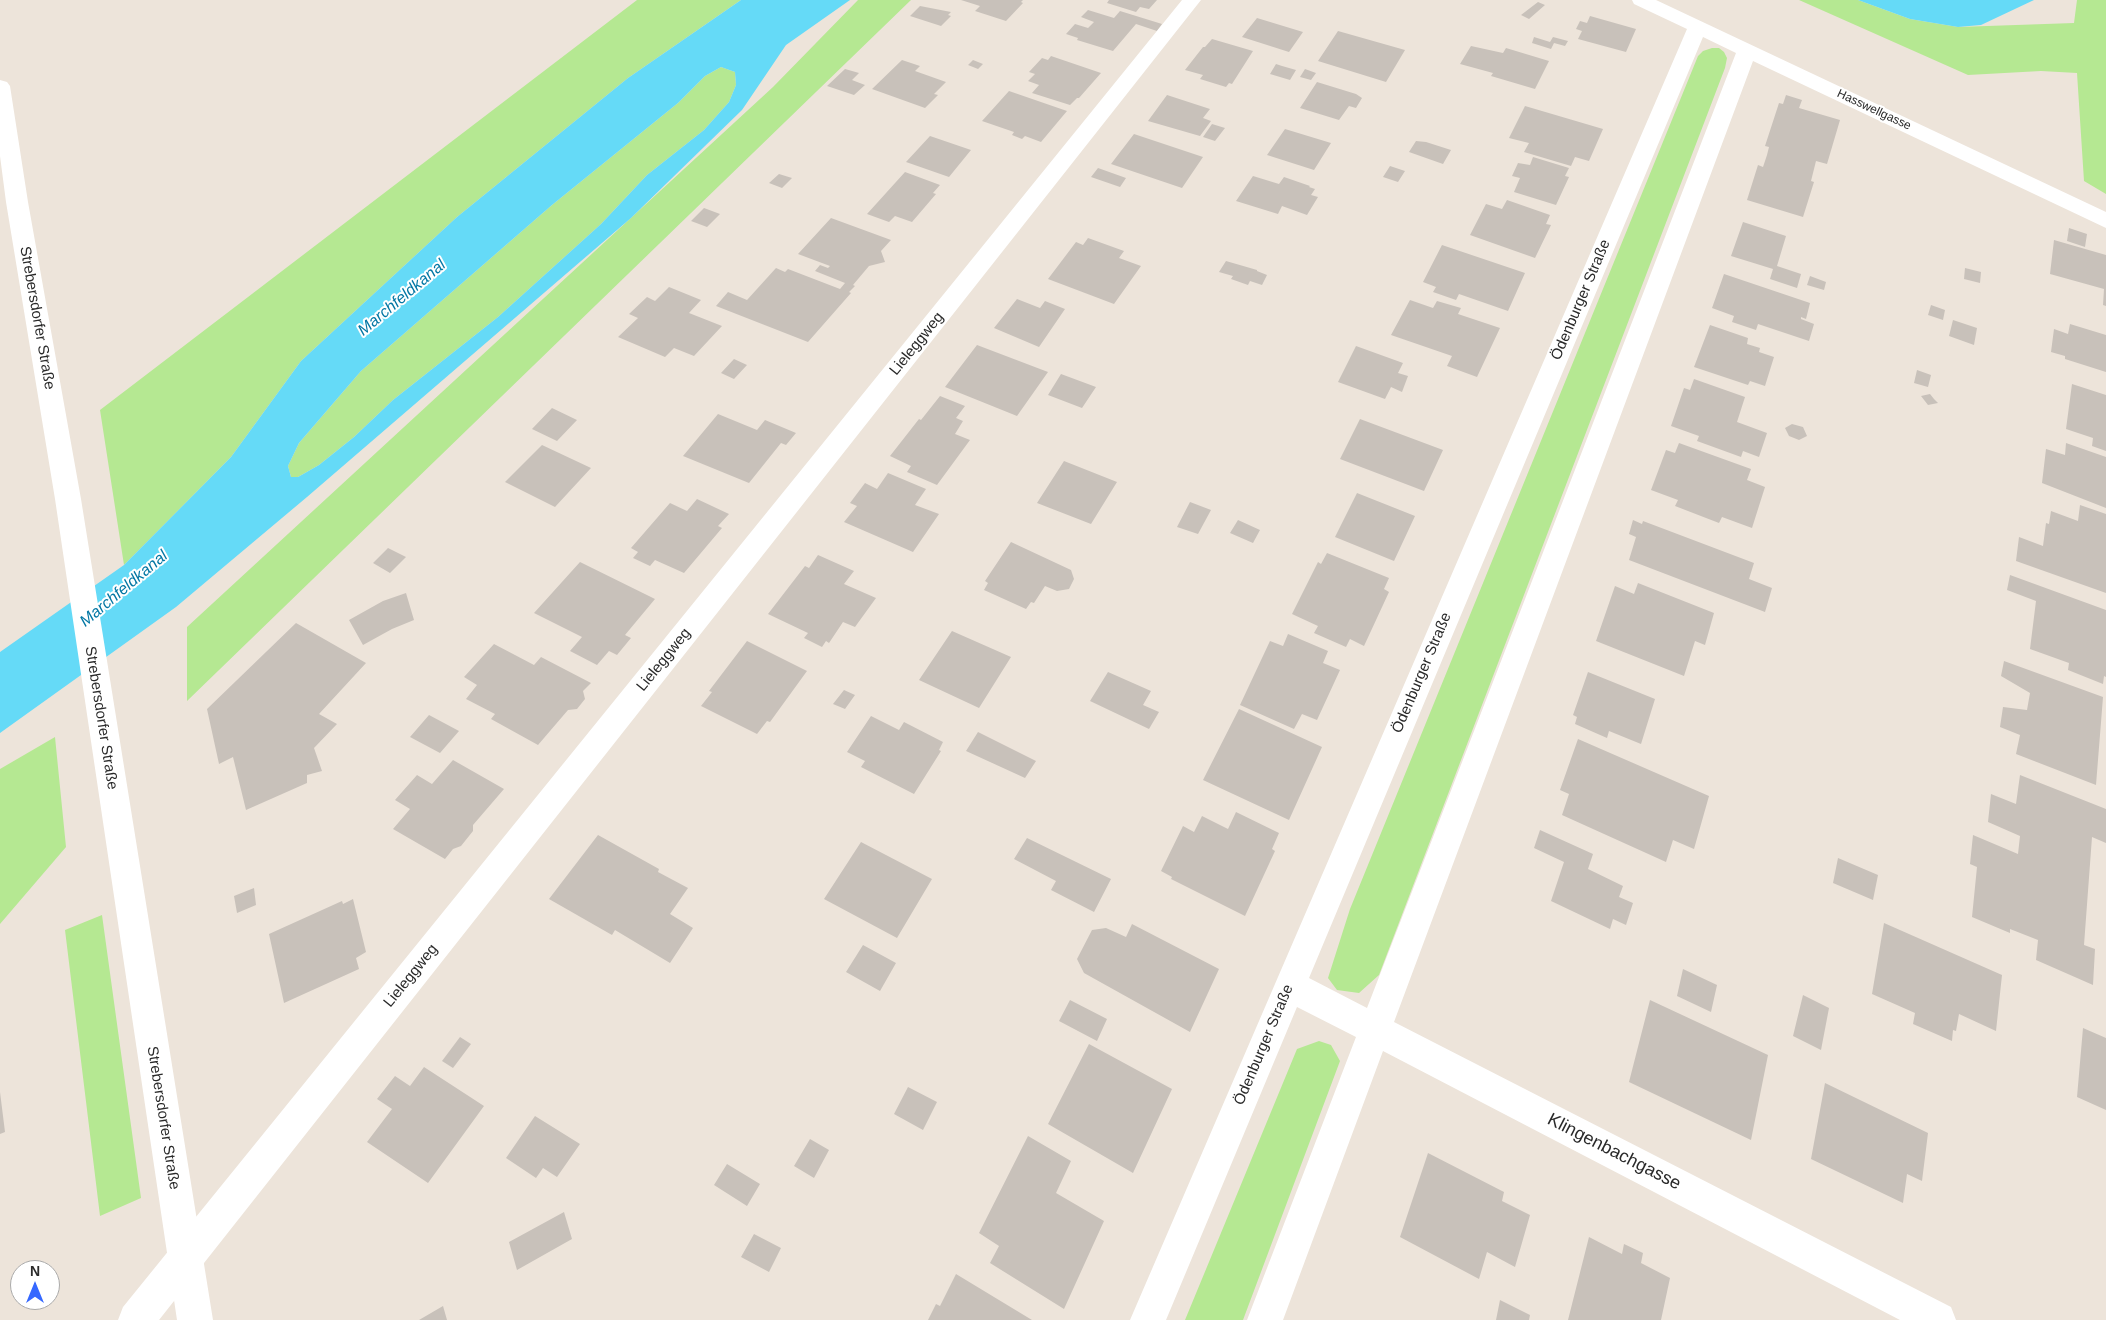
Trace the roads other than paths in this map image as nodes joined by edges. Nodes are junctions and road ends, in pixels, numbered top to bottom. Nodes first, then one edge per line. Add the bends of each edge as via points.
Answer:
1 (1192, 0) edge
2 (1641, 0) edge
3 (1698, 26) junction
4 (1746, 50) junction
5 (0, 86) edge
6 (2106, 220) edge
7 (1289, 985) junction
8 (1375, 1028) junction
9 (185, 1258) junction
10 (136, 1320) edge
11 (195, 1320) edge
12 (1148, 1320) edge
13 (1265, 1320) edge
14 (1938, 1320) edge

1 - 9 street, Lieleggweg
2 - 3 street, Hasswellgasse
3 - 4 street, Hasswellgasse
3 - 7 street, Ödenburger Straße
4 - 6 street, Hasswellgasse
4 - 8 street
5 - 9 street, Strebersdorfer Straße via 68,499
7 - 8 street, Klingenbachgasse
7 - 12 street, Ödenburger Straße
8 - 13 street
8 - 14 street, Klingenbachgasse
9 - 10 street, Lieleggweg
9 - 11 street, Strebersdorfer Straße

